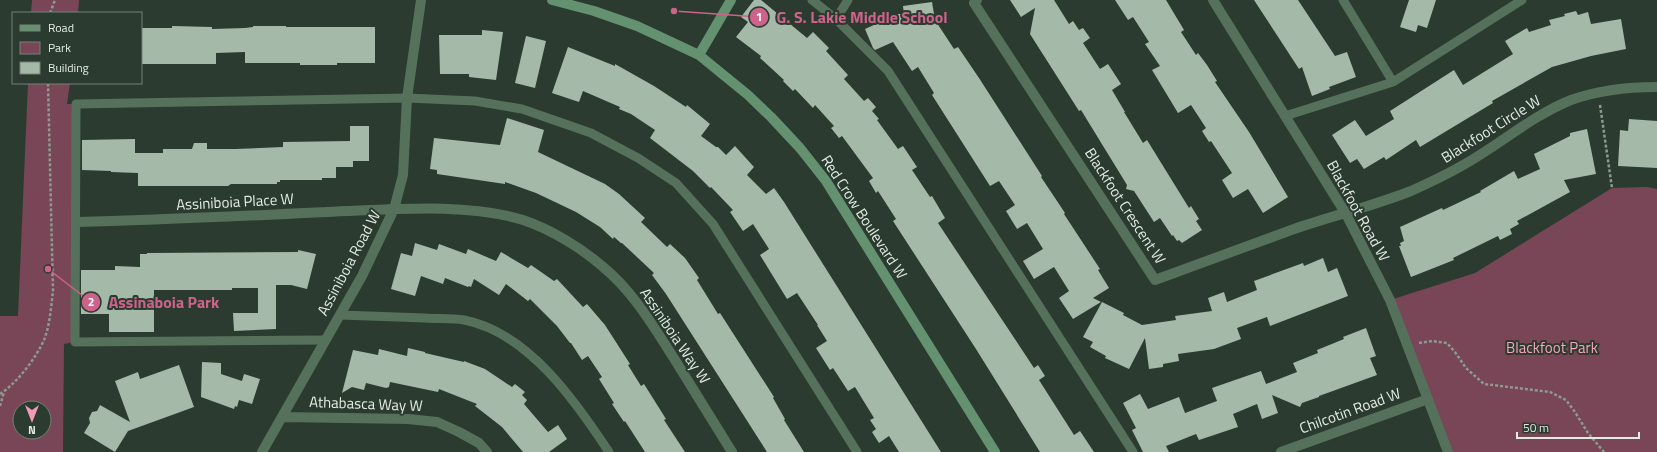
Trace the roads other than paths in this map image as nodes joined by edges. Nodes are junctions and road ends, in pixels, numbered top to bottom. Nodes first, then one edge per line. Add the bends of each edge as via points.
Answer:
1 (422, 0) edge
2 (552, 0) edge
3 (731, 0) edge
4 (812, 0) edge
5 (848, 0) edge
6 (977, 0) edge
7 (1213, 0) edge
8 (1343, 0) edge
9 (1522, 0) edge
10 (836, 19) junction
11 (699, 56) junction
12 (1393, 82) junction
13 (1657, 88) edge
14 (407, 98) junction
15 (1285, 116) junction
16 (394, 209) junction
17 (1346, 214) junction
18 (77, 222) junction
19 (340, 315) junction
20 (325, 340) junction
21 (1428, 399) junction
22 (284, 417) junction
23 (262, 452) edge
24 (487, 452) edge
25 (609, 452) edge
26 (732, 452) edge
27 (857, 452) edge
28 (995, 452) edge
29 (1133, 452) edge
30 (1281, 452) edge
31 (1448, 452) edge

1 - 14 street, Assiniboia Road W
2 - 11 street, Red Crow Boulevard W via 637,26
3 - 11 street
4 - 10 lane
5 - 10 lane
6 - 17 street, Blackfoot Crescent W via 974,3 1155,280 1295,229
7 - 15 street, Blackfoot Road W
8 - 12 lane
9 - 12 lane
10 - 29 lane via 888,72
11 - 28 street, Red Crow Boulevard W via 771,117 826,181
12 - 15 lane
13 - 17 street, Blackfoot Circle W via 1598,92 1572,100 1522,126 1471,161 1441,177
14 - 16 street, Assiniboia Road W via 403,175
14 - 18 lane via 76,104
14 - 27 lane via 475,101 522,109 591,133 638,158 676,183 713,224
15 - 17 street, Blackfoot Road W
16 - 18 street, Assiniboia Place W
16 - 19 street, Assiniboia Road W via 376,250
16 - 26 street, Assiniboia Way W via 487,212 522,220 551,231 603,266 628,291 649,320
17 - 21 street, Blackfoot Road W via 1390,300
18 - 20 lane via 75,342
19 - 20 street, Assiniboia Road W
19 - 25 lane via 464,320 489,328 512,341 540,364 570,395
20 - 22 street, Assiniboia Road W
21 - 30 street, Chilcotin Road W
21 - 31 street, Blackfoot Road W
22 - 23 street, Assiniboia Road W
22 - 24 street, Athabasca Way W via 408,419 437,422 479,443

